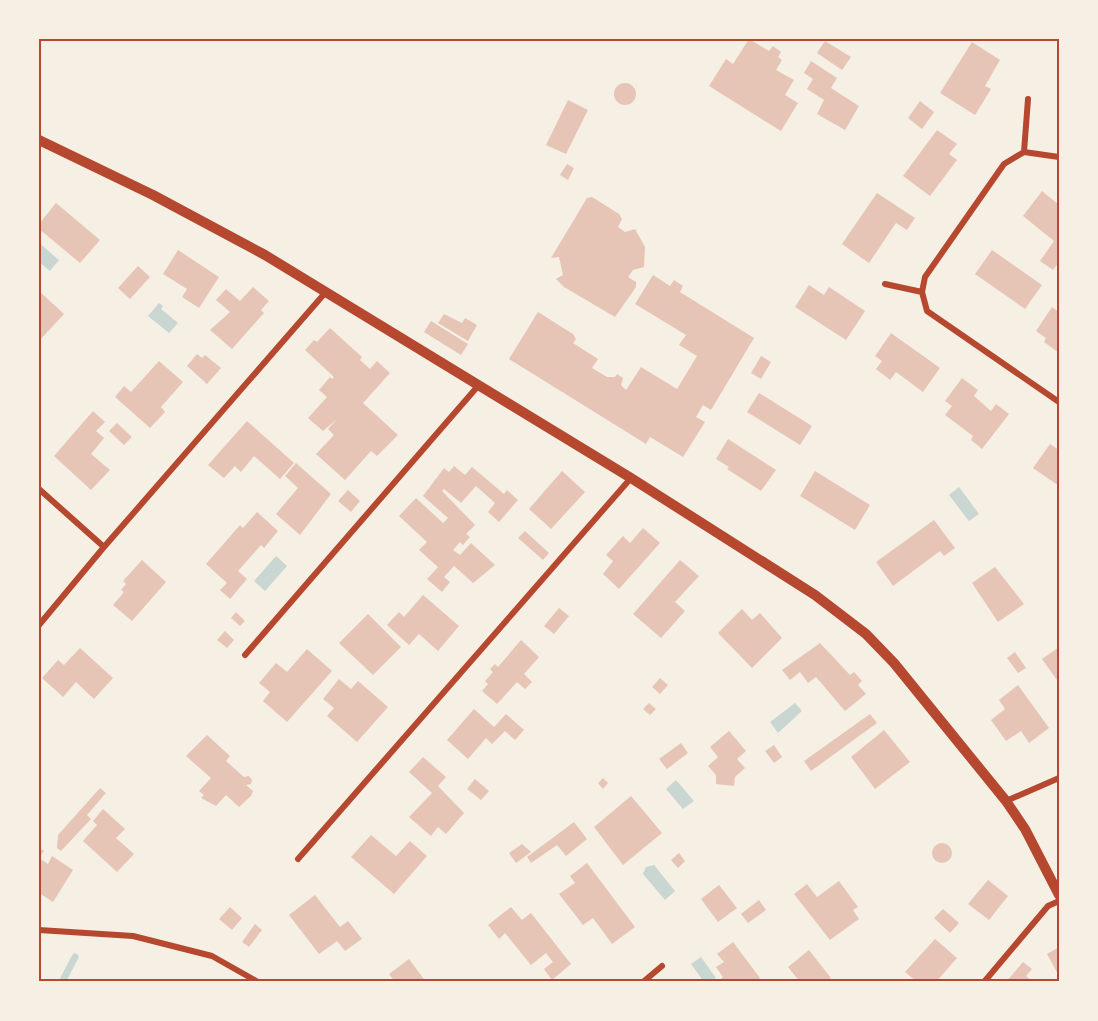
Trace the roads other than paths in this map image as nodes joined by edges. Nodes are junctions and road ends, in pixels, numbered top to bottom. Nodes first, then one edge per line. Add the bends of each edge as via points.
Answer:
1 (1028, 99) dead end
2 (39, 140) edge
3 (1024, 153) junction
4 (1059, 156) edge
5 (885, 284) dead end
6 (921, 292) junction
7 (325, 293) junction
8 (478, 386) junction
9 (1059, 402) edge
10 (631, 478) junction
11 (39, 489) edge
12 (104, 547) junction
13 (39, 625) edge
14 (245, 655) dead end
15 (1059, 778) edge
16 (1006, 801) junction
17 (298, 860) dead end
18 (1059, 895) edge
19 (1059, 901) edge
20 (39, 930) edge
21 (662, 966) dead end
22 (258, 982) edge
23 (643, 982) edge
24 (984, 982) edge

1 - 3 street
2 - 7 street via 163,200 265,255
3 - 4 street
3 - 6 street via 1004,164 925,277
5 - 6 street
6 - 9 street via 927,311
7 - 8 street
7 - 12 street
8 - 10 street
8 - 14 street
10 - 16 street via 815,595 866,634
10 - 17 street
11 - 12 street
12 - 13 street
15 - 16 street
16 - 18 street
19 - 24 street via 1048,906
20 - 22 street via 134,936 212,956
21 - 23 street

